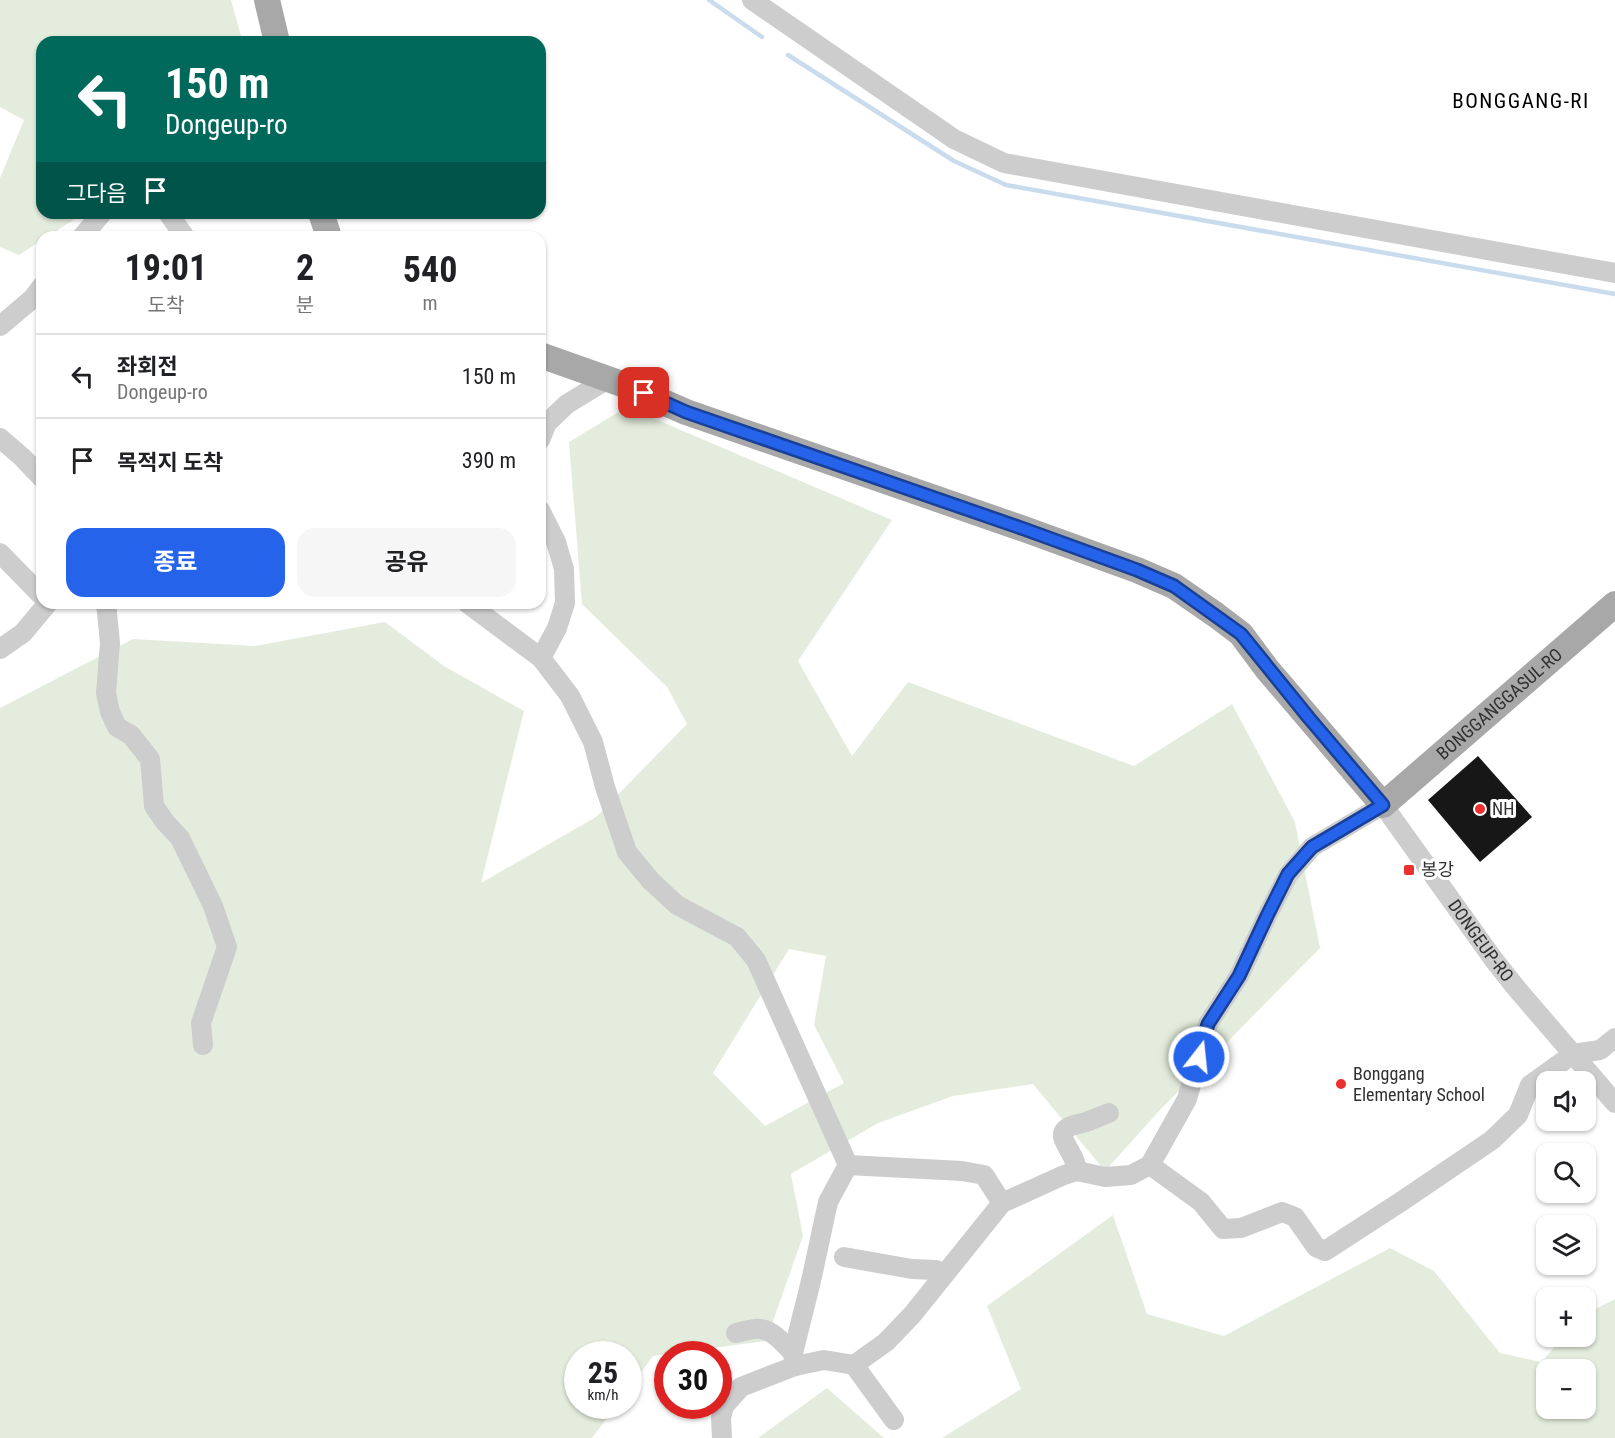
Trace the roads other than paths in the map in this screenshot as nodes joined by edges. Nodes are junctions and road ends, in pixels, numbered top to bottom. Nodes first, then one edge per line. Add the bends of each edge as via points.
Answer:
1 (267, 0) edge
2 (752, 0) edge
3 (273, 36) edge
4 (97, 219) edge
5 (87, 231) edge
6 (1615, 273) edge
7 (36, 294) edge
8 (0, 326) edge
9 (546, 357) edge
10 (608, 378) junction
11 (546, 425) edge
12 (0, 438) edge
13 (36, 472) edge
14 (546, 522) edge
15 (0, 553) edge
16 (36, 590) edge
17 (1615, 604) edge
18 (43, 609) edge
19 (107, 609) edge
20 (475, 609) edge
21 (0, 649) edge
22 (541, 658) junction
23 (1383, 805) junction
24 (1615, 1038) edge
25 (203, 1045) dead end
26 (1573, 1054) junction
27 (1615, 1103) edge
28 (1109, 1113) dead end
29 (848, 1165) junction
30 (1150, 1165) junction
31 (1077, 1171) junction
32 (1002, 1203) junction
33 (844, 1257) dead end
34 (945, 1274) junction
35 (736, 1333) dead end
36 (794, 1360) junction
37 (854, 1365) junction
38 (894, 1420) dead end
39 (722, 1438) edge

1 - 3 main road
2 - 6 street via 954,139 1004,163
4 - 5 street
7 - 8 street
9 - 10 main road, DONGEUP-RO
10 - 11 street via 567,404
10 - 23 main road, DONGEUP-RO via 686,412 1024,529 1174,586 1241,634
12 - 13 street
14 - 22 street via 564,569 565,603
15 - 16 street
17 - 23 main road, BONGGANGGASUL-RO
18 - 21 street via 23,633
19 - 25 street via 110,644 106,693 110,712 117,727 131,735 150,759 154,806 180,838 213,906 226,947 201,1023
20 - 22 street
22 - 29 street via 570,696 593,742 627,852 677,905 737,937 756,960
23 - 26 street, DONGEUP-RO via 1494,960
23 - 30 street via 1312,847 1288,874 1239,976 1208,1024 1187,1099
24 - 26 street via 1600,1050
26 - 27 street, DONGEUP-RO
26 - 30 street via 1530,1085 1518,1115 1492,1140 1325,1251 1316,1247 1295,1217 1282,1212 1241,1228 1223,1228 1201,1202
28 - 31 street via 1064,1131 1064,1141 1077,1163
29 - 32 street via 984,1175
29 - 36 street via 828,1202
30 - 31 street via 1122,1176
31 - 32 street
32 - 34 street
33 - 34 street
34 - 37 street via 886,1342
35 - 36 street via 764,1329 777,1338
36 - 37 street
36 - 39 street via 741,1387 724,1406
37 - 38 street

